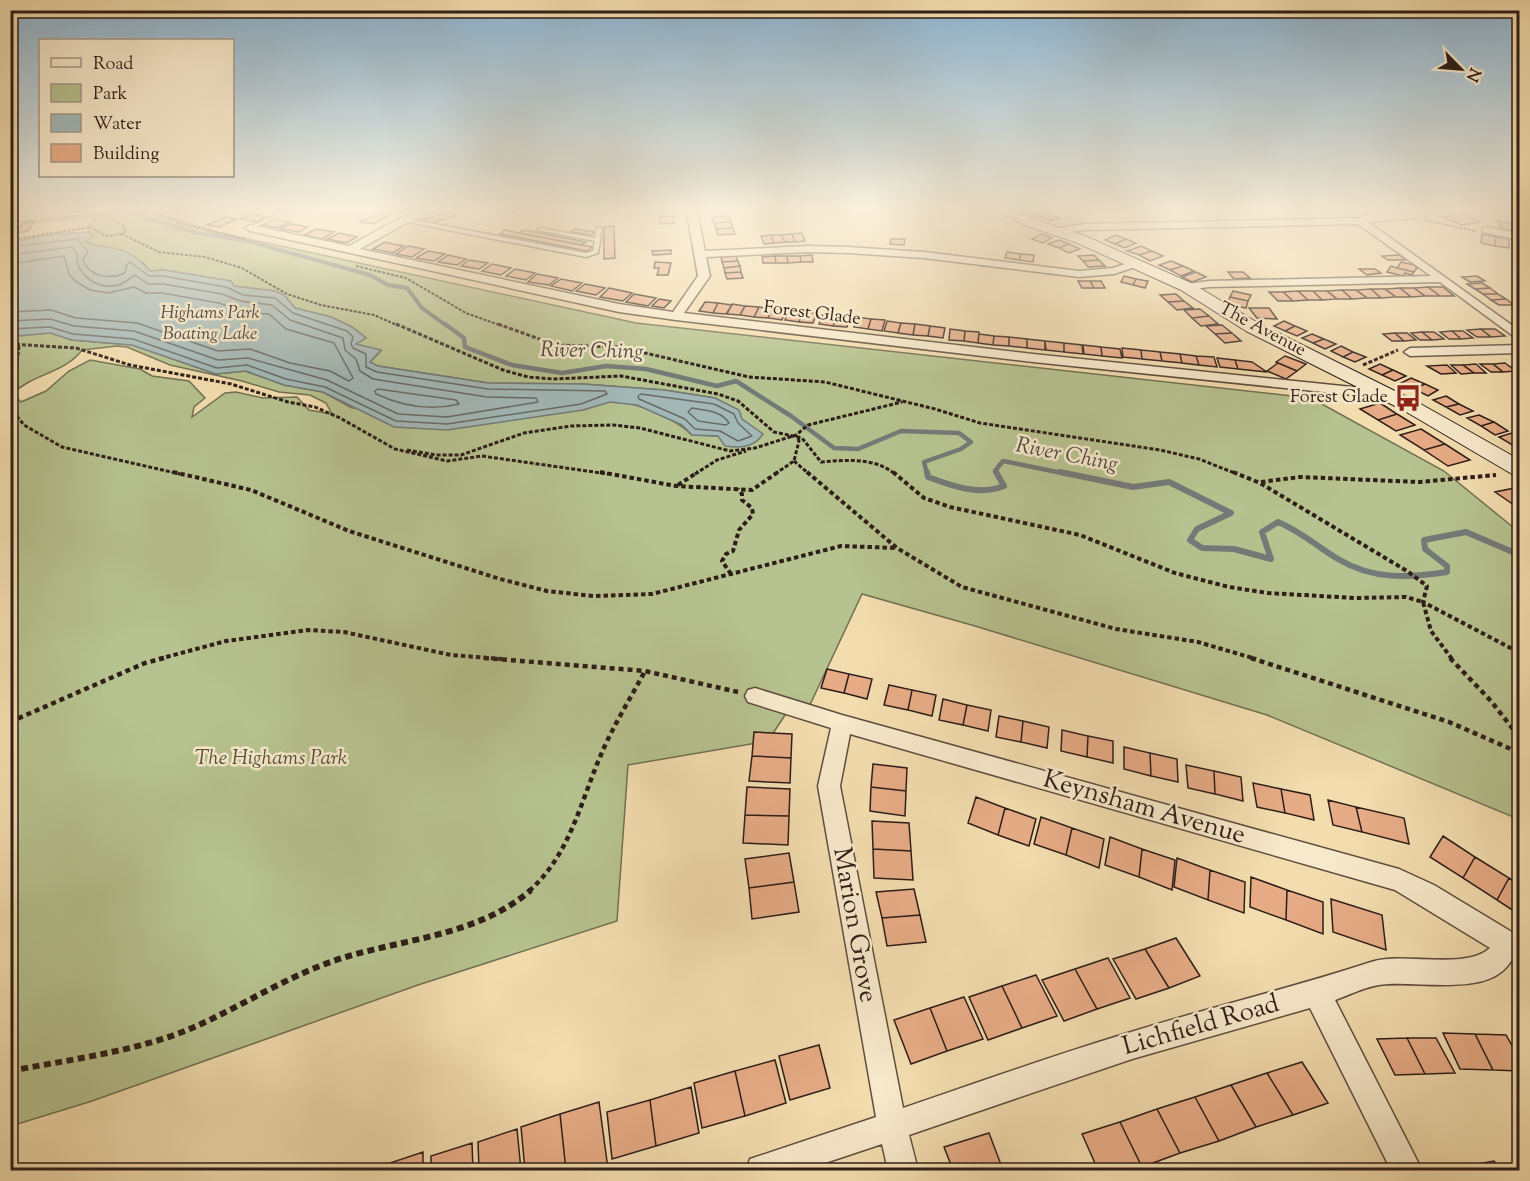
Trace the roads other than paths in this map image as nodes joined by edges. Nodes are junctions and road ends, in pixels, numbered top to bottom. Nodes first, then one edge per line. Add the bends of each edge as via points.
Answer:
1 (411, 262) edge
2 (702, 262) edge
3 (982, 262) edge
4 (1419, 262) edge
5 (1137, 263) joint
6 (1443, 279) junction
7 (1187, 287) junction
8 (676, 316) junction
9 (1520, 337) edge
10 (1520, 349) edge
11 (1410, 352) road end
12 (1375, 388) junction
13 (1511, 472) edge
14 (754, 696) road end
15 (842, 723) junction
16 (1513, 948) edge
17 (1317, 993) junction
18 (892, 1127) junction
19 (761, 1170) edge
20 (903, 1170) edge
21 (1407, 1170) edge

1 - 8 street, Forest Glade via 619,308
2 - 8 street via 704,276
3 - 5 street via 1079,274 1114,271
4 - 6 street
5 - 7 street, The Avenue
6 - 7 street
6 - 9 street
7 - 12 street, The Avenue via 1252,327
8 - 12 street, Forest Glade via 1328,389 1363,392
10 - 11 street
12 - 13 street, The Avenue via 1410,405
14 - 15 street, Keynsham Avenue
15 - 16 street, Keynsham Avenue via 1398,880
15 - 18 street, Marion Grove via 829,786
16 - 17 street, Lichfield Road via 1488,967 1439,973 1379,972
17 - 18 street, Lichfield Road via 1132,1045
17 - 21 street
18 - 19 street, Lichfield Road
18 - 20 street, Marion Grove

